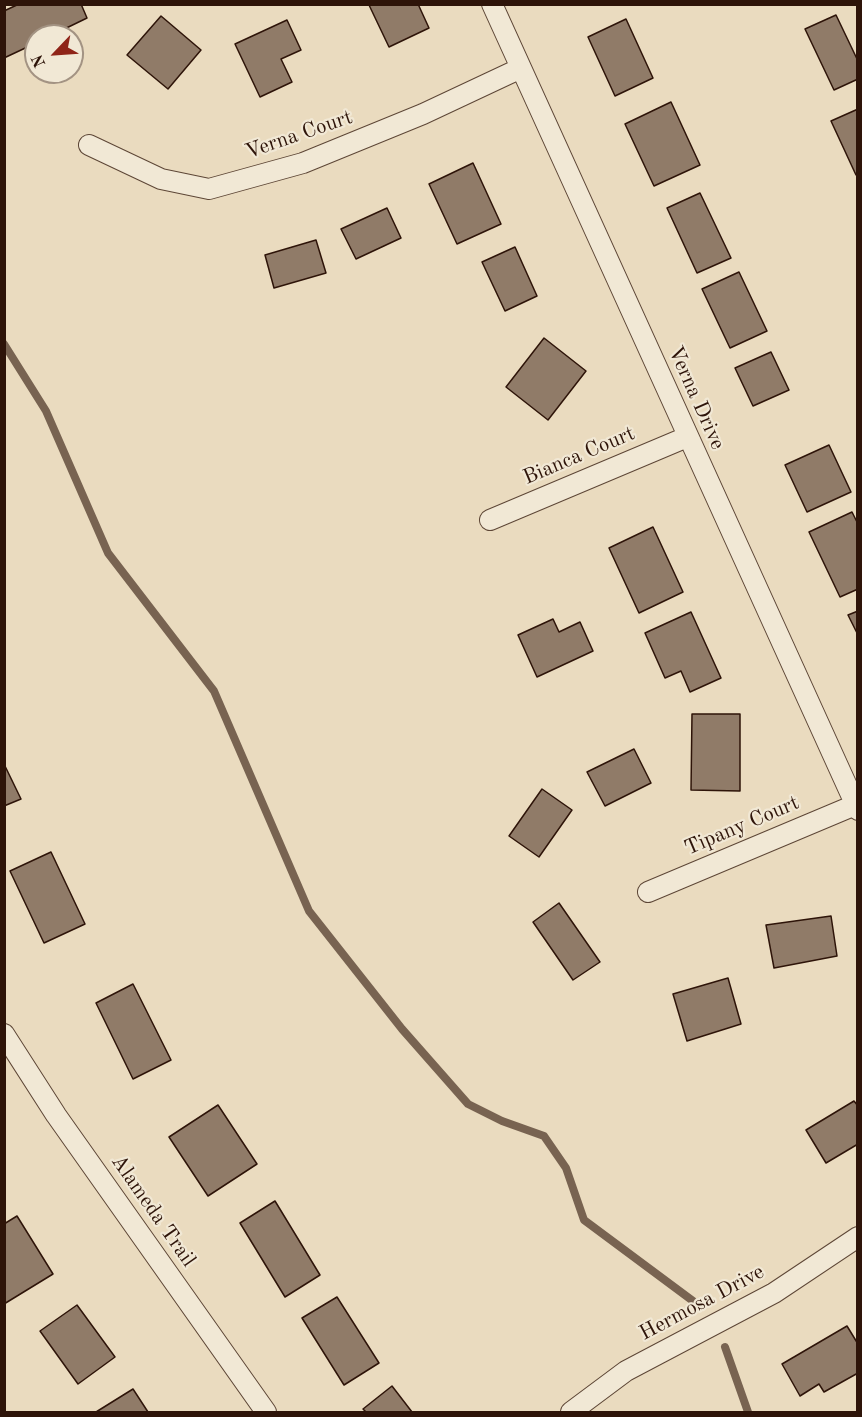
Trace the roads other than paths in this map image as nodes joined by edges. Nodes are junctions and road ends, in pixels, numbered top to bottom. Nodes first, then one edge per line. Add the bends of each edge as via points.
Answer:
1 (492, 4) edge
2 (521, 68) junction
3 (89, 145) dead end
4 (687, 437) junction
5 (490, 520) dead end
6 (856, 807) edge
7 (648, 892) dead end
8 (4, 1034) edge
9 (858, 1237) edge
10 (266, 1413) edge
11 (571, 1413) edge

1 - 2 street, Verna Drive
2 - 3 street, Verna Court via 423,114 303,163 209,189 161,179
2 - 4 street, Verna Drive
4 - 5 street, Bianca Court
4 - 6 street, Verna Drive
6 - 7 street, Tipany Court
8 - 10 street, Alameda Trail via 56,1115
9 - 11 street, Hermosa Drive via 774,1293 626,1371

